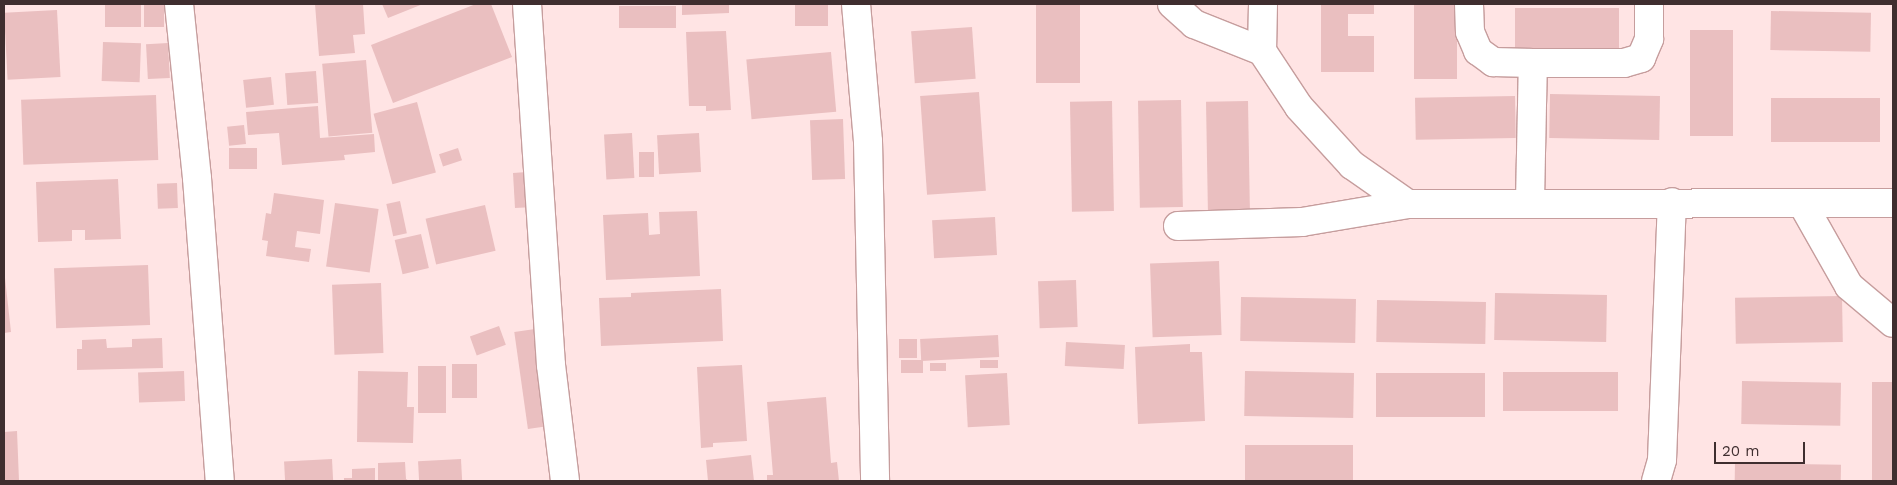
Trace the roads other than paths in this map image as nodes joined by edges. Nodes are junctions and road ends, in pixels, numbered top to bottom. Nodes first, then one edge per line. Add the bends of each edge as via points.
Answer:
1 (179, 4) edge
2 (527, 4) edge
3 (856, 4) edge
4 (1172, 4) edge
5 (1262, 4) edge
6 (1469, 4) edge
7 (1648, 4) edge
8 (1262, 51) junction
9 (1533, 63) junction
10 (1530, 201) junction
11 (1672, 202) junction
12 (1802, 203) junction
13 (1893, 203) edge
14 (1408, 204) junction
15 (1178, 226) dead end
16 (1893, 323) edge
17 (220, 481) edge
18 (565, 481) edge
19 (875, 481) edge
20 (1656, 481) edge

1 - 17 street via 197,178
2 - 18 street via 551,365
3 - 19 street via 868,141
4 - 8 street via 1194,24
5 - 8 street
6 - 9 street via 1470,32 1478,51 1493,62
7 - 9 street via 1649,39 1641,58 1624,63
8 - 14 street via 1299,107 1352,165
9 - 10 street
10 - 11 street
10 - 14 street
11 - 12 street
11 - 20 street via 1662,460
12 - 13 street
12 - 16 street via 1850,286
14 - 15 street via 1302,222

